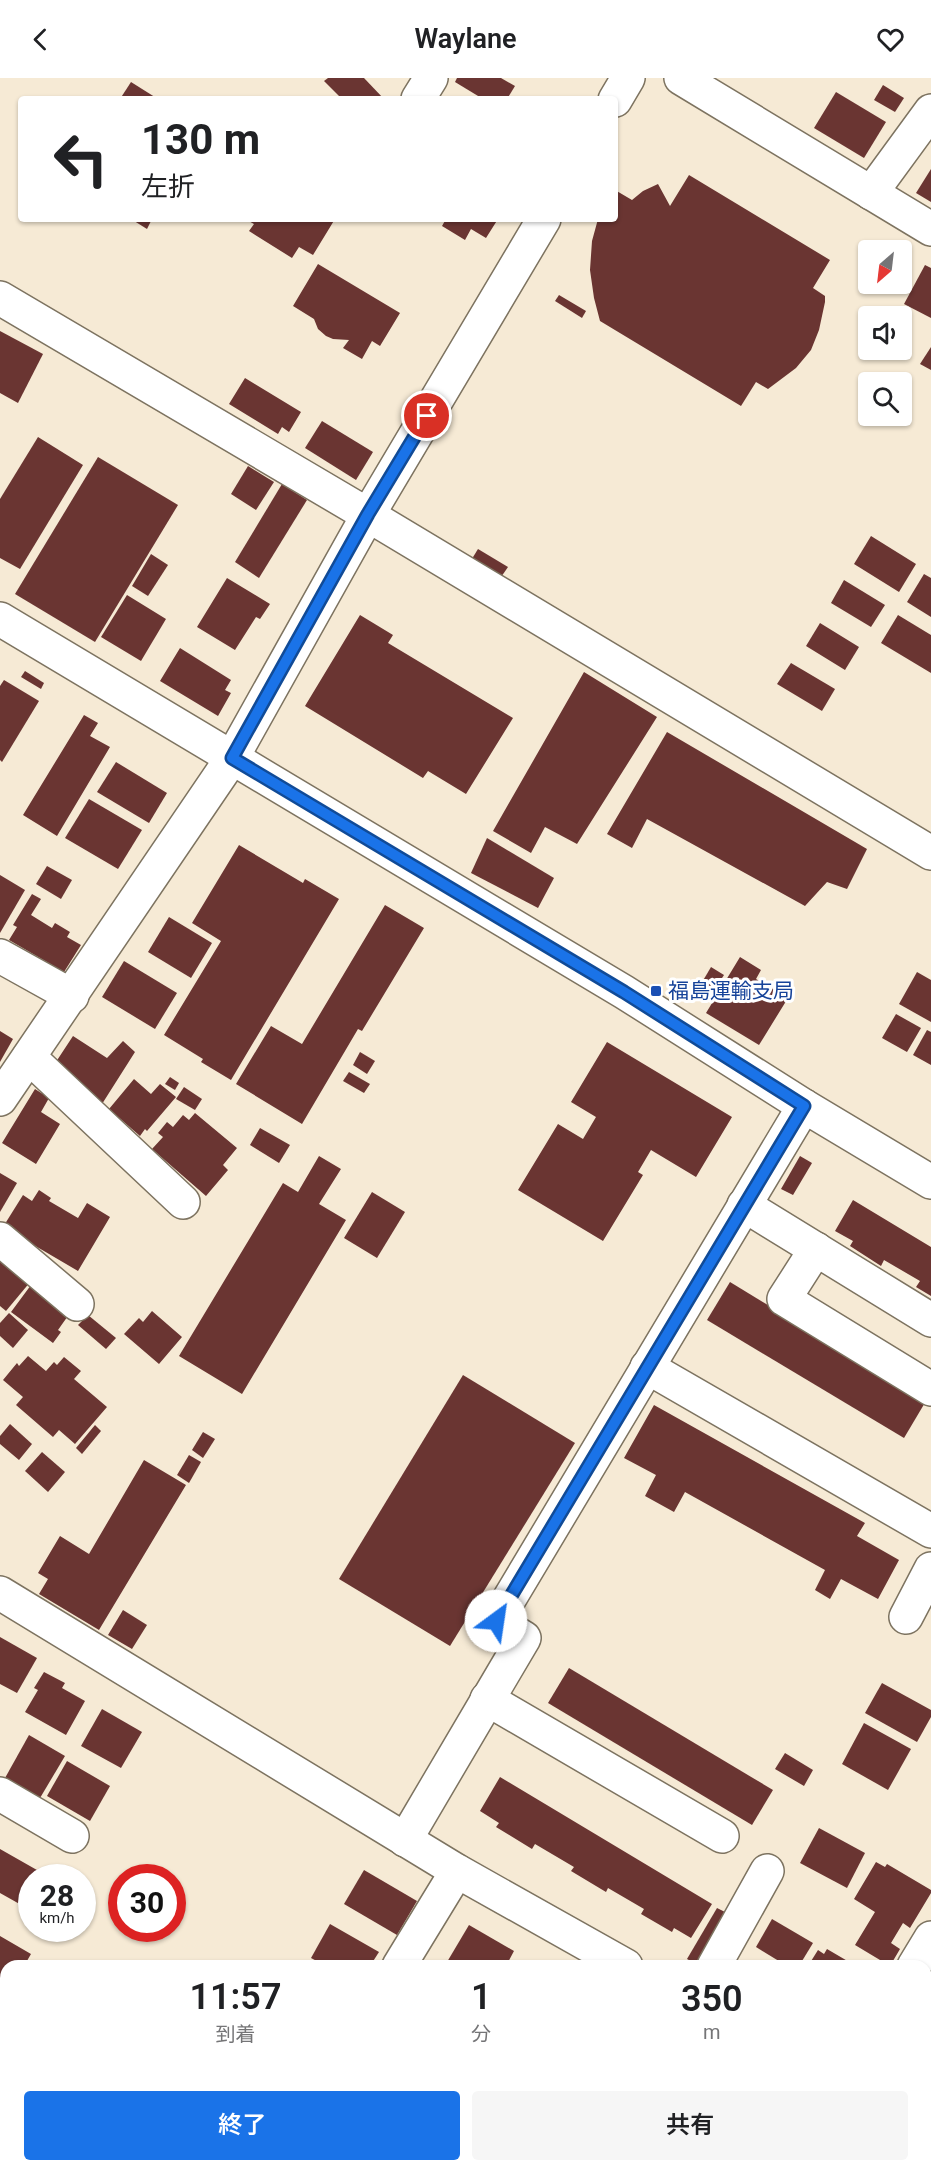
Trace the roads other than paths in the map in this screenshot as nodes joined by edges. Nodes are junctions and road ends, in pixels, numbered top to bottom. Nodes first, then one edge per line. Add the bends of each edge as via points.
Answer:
1 (431, 78) edge
2 (628, 78) edge
3 (681, 78) edge
4 (420, 96) edge
5 (617, 96) edge
6 (931, 111) edge
7 (871, 193) junction
8 (542, 222) edge
9 (931, 229) edge
10 (0, 298) edge
11 (368, 514) junction
12 (0, 619) edge
13 (232, 758) junction
14 (931, 853) edge
15 (0, 956) edge
16 (72, 996) junction
17 (29, 1057) junction
18 (0, 1099) edge
19 (804, 1106) junction
20 (931, 1182) edge
21 (183, 1202) dead end
22 (744, 1205) junction
23 (0, 1239) edge
24 (816, 1248) junction
25 (77, 1304) dead end
26 (931, 1320) edge
27 (647, 1367) junction
28 (931, 1389) edge
29 (931, 1531) edge
30 (931, 1569) edge
31 (0, 1593) edge
32 (906, 1617) dead end
33 (487, 1699) junction
34 (0, 1794) edge
35 (72, 1836) dead end
36 (722, 1836) dead end
37 (405, 1840) junction
38 (457, 1871) junction
39 (767, 1871) dead end
40 (931, 1938) edge
41 (403, 1960) edge
42 (615, 1960) edge
43 (717, 1960) edge
44 (918, 1960) edge

1 - 4 street
2 - 5 street
3 - 7 street
6 - 7 street
7 - 9 street
8 - 11 street
10 - 11 street
11 - 13 street
11 - 14 street
12 - 13 street
13 - 16 street
13 - 19 street via 624,992
15 - 16 street
16 - 17 street
17 - 18 street
17 - 21 street
19 - 20 street
19 - 22 street
22 - 24 street
22 - 27 street
23 - 25 street
24 - 26 street
24 - 28 street via 784,1299
27 - 29 street
27 - 33 street via 496,1621 524,1638
30 - 32 street
31 - 37 street
33 - 36 street
33 - 37 street
34 - 35 street
37 - 38 street
38 - 41 street
38 - 42 street
39 - 43 street
40 - 44 street

